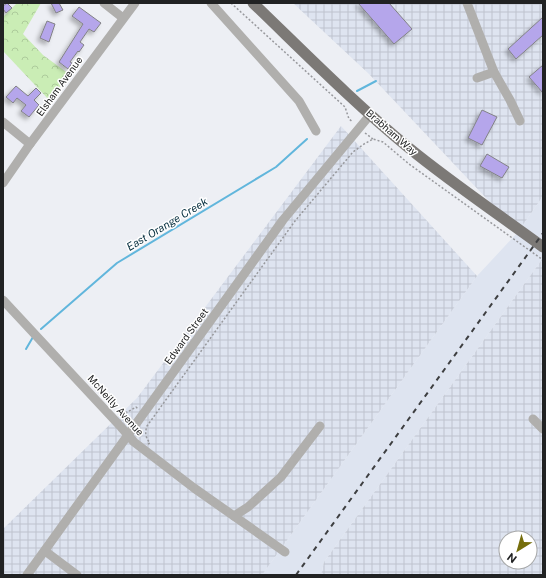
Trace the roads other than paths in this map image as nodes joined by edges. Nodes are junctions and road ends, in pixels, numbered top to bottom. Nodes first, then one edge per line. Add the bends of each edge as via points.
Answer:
1 (104, 3) edge
2 (135, 3) edge
3 (211, 3) edge
4 (253, 3) edge
5 (467, 3) edge
6 (123, 18) junction
7 (494, 72) junction
8 (478, 78) dead end
9 (370, 115) junction
10 (520, 121) dead end
11 (3, 122) edge
12 (316, 131) dead end
13 (30, 144) junction
14 (3, 183) edge
15 (540, 249) edge
16 (3, 300) edge
17 (534, 419) dead end
18 (320, 426) dead end
19 (543, 429) edge
20 (128, 435) junction
21 (234, 516) junction
22 (45, 551) junction
23 (285, 552) dead end
24 (27, 575) edge
25 (77, 575) edge

1 - 6 street
2 - 6 street, Elsham Avenue
3 - 12 street via 299,101
4 - 9 main road, Brabham Way
5 - 7 street
6 - 13 street, Elsham Avenue
7 - 8 street
7 - 10 street
9 - 15 main road, Brabham Way via 408,148 521,231
9 - 20 street, Edward Street via 283,220
11 - 13 street
13 - 14 street, Elsham Avenue
16 - 20 street, McNeilly Avenue
17 - 19 street
18 - 21 street via 281,478
20 - 21 street, McNeilly Avenue via 143,450
20 - 22 street, Edward Street
21 - 23 street, McNeilly Avenue
22 - 24 street, Edward Street
22 - 25 street

